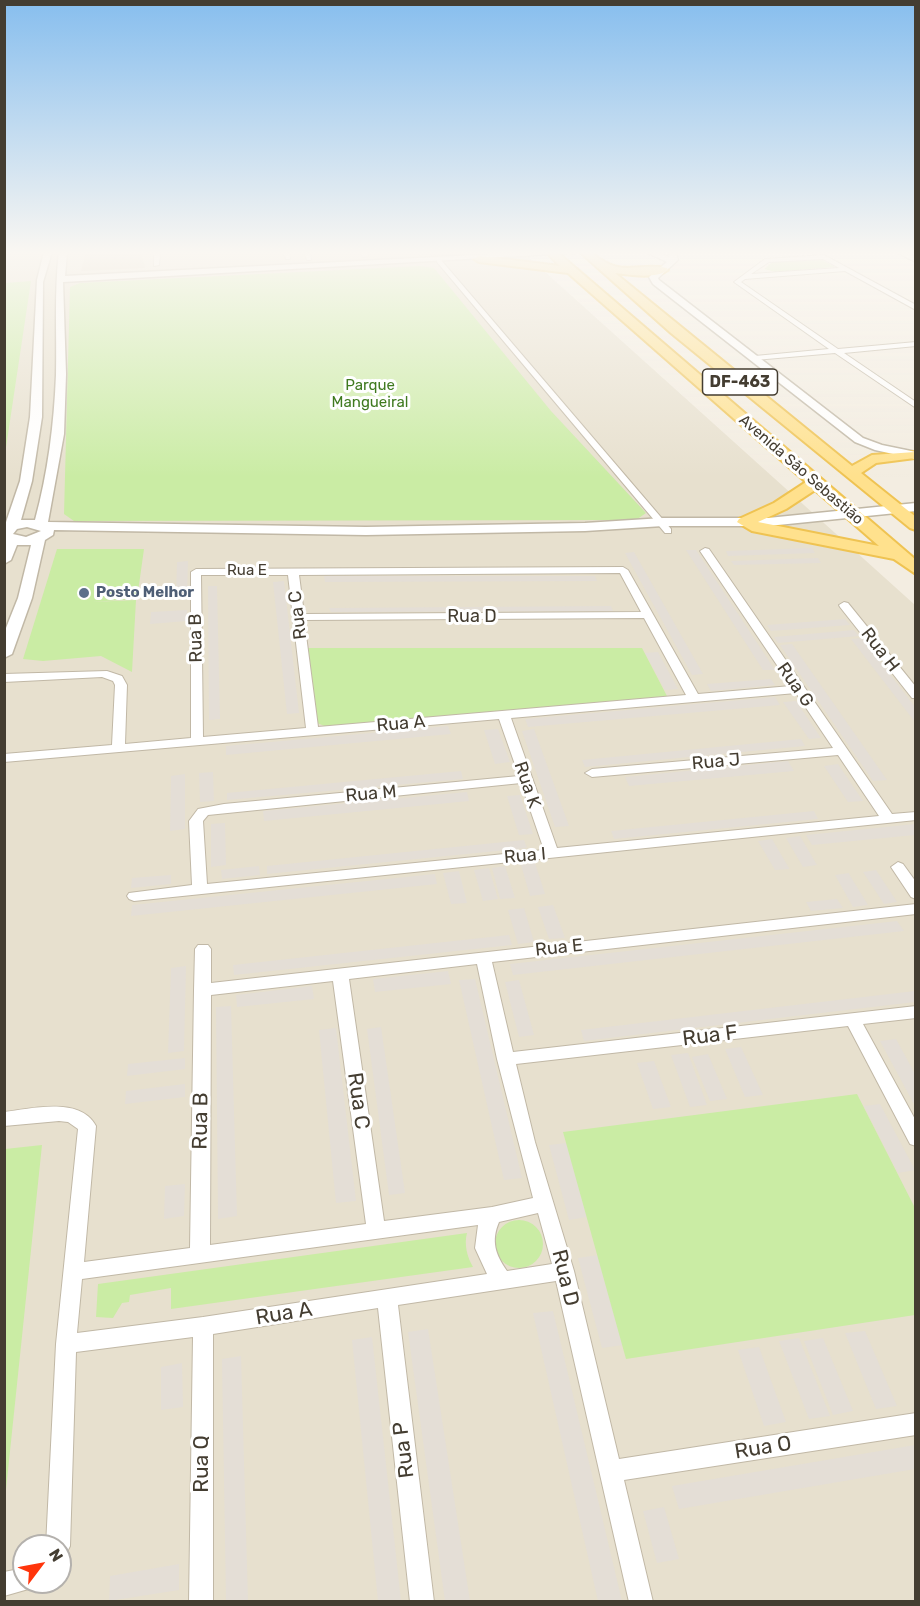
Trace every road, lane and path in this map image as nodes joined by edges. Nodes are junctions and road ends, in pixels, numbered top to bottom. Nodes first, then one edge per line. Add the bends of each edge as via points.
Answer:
1 (39, 327) edge
2 (61, 327) edge
3 (495, 327) edge
4 (638, 327) edge
5 (672, 327) edge
6 (715, 327) edge
7 (801, 327) edge
8 (915, 344) edge
9 (836, 351) junction
10 (755, 358) junction
11 (915, 406) edge
12 (913, 455) edge
13 (853, 472) junction
14 (815, 483) junction
15 (915, 507) edge
16 (896, 510) junction
17 (853, 515) junction
18 (755, 523) junction
19 (915, 525) edge
20 (665, 526) junction
21 (43, 530) junction
22 (13, 533) junction
23 (705, 550) dead end
24 (900, 555) junction
25 (4, 560) edge
26 (915, 569) edge
27 (293, 571) junction
28 (196, 572) joint
29 (844, 605) dead end
30 (4, 611) edge
31 (20, 614) junction
32 (646, 615) junction
33 (298, 617) junction
34 (4, 654) edge
35 (4, 678) edge
36 (798, 689) junction
37 (915, 695) edge
38 (694, 698) junction
39 (504, 715) junction
40 (312, 730) junction
41 (197, 740) junction
42 (118, 747) junction
43 (840, 750) junction
44 (4, 758) edge
45 (592, 773) dead end
46 (525, 779) junction
47 (915, 816) edge
48 (888, 819) junction
49 (552, 853) junction
50 (898, 867) dead end
51 (200, 889) junction
52 (915, 894) edge
53 (134, 896) dead end
54 (915, 909) edge
55 (203, 949) dead end
56 (483, 957) junction
57 (340, 973) junction
58 (202, 990) junction
59 (915, 1012) edge
60 (853, 1020) junction
61 (505, 1059) junction
62 (4, 1119) edge
63 (915, 1138) edge
64 (545, 1204) junction
65 (492, 1215) junction
66 (376, 1230) junction
67 (200, 1253) junction
68 (564, 1271) junction
69 (73, 1272) junction
70 (501, 1279) junction
71 (387, 1298) junction
72 (202, 1326) junction
73 (66, 1344) junction
74 (915, 1424) edge
75 (611, 1471) junction
76 (58, 1534) edge
77 (201, 1602) edge
78 (422, 1602) edge
79 (641, 1602) edge

1 - 22 street via 36,417
2 - 21 street via 61,409
3 - 20 street
4 - 14 main road, Avenida São Sebastião / DF-463
5 - 13 main road, Avenida São Sebastião / DF-463
6 - 10 street
7 - 9 street
8 - 9 street
9 - 10 street
9 - 11 street
10 - 12 street via 859,440
12 - 13 main road via 872,459
13 - 16 main road, Avenida São Sebastião / DF-463
14 - 17 main road, Avenida São Sebastião / DF-463
14 - 18 main road
15 - 16 street
16 - 17 street
16 - 19 main road, Avenida São Sebastião / DF-463
17 - 18 street
17 - 24 main road, Avenida São Sebastião / DF-463
18 - 20 street via 720,530
18 - 24 main road
20 - 21 street via 366,531
21 - 22 street via 26,541
21 - 31 street
22 - 25 street
23 - 36 street, Rua G
24 - 26 main road, Avenida São Sebastião / DF-463
27 - 28 street, Rua E
27 - 32 street, Rua E via 623,570
27 - 33 street, Rua C
28 - 41 street, Rua B
29 - 37 street, Rua H
30 - 31 street
31 - 34 street
32 - 33 street, Rua D
32 - 38 street
33 - 40 street, Rua C
35 - 42 street via 111,675 121,685
36 - 38 street, Rua A
36 - 43 street, Rua G
38 - 39 street, Rua A
39 - 40 street, Rua A
39 - 46 street, Rua K
40 - 41 street, Rua A
41 - 42 street, Rua A
42 - 44 street, Rua A
43 - 45 street, Rua J
43 - 48 street, Rua G
46 - 49 street, Rua K
46 - 51 street, Rua M via 203,812 196,821
47 - 48 street, Rua I
48 - 49 street, Rua I
49 - 51 street, Rua I
50 - 52 street
51 - 53 street, Rua I
54 - 56 street, Rua E
55 - 58 street, Rua B
56 - 57 street, Rua E
56 - 61 street, Rua D
57 - 58 street, Rua E
57 - 66 street, Rua C
58 - 67 street, Rua B
59 - 60 street, Rua F
60 - 61 street, Rua F
60 - 63 street
61 - 64 street, Rua D
62 - 69 street via 66,1115 87,1126
64 - 65 street
64 - 68 street, Rua D
65 - 66 street
65 - 70 street via 485,1228 484,1250
66 - 67 street
67 - 69 street
68 - 70 street, Rua A
68 - 75 street, Rua D
69 - 73 street
70 - 71 street, Rua A
71 - 72 street, Rua A
71 - 78 street, Rua P
72 - 73 street, Rua A
72 - 77 street, Rua Q
73 - 76 street
74 - 75 street, Rua O
75 - 79 street, Rua D

